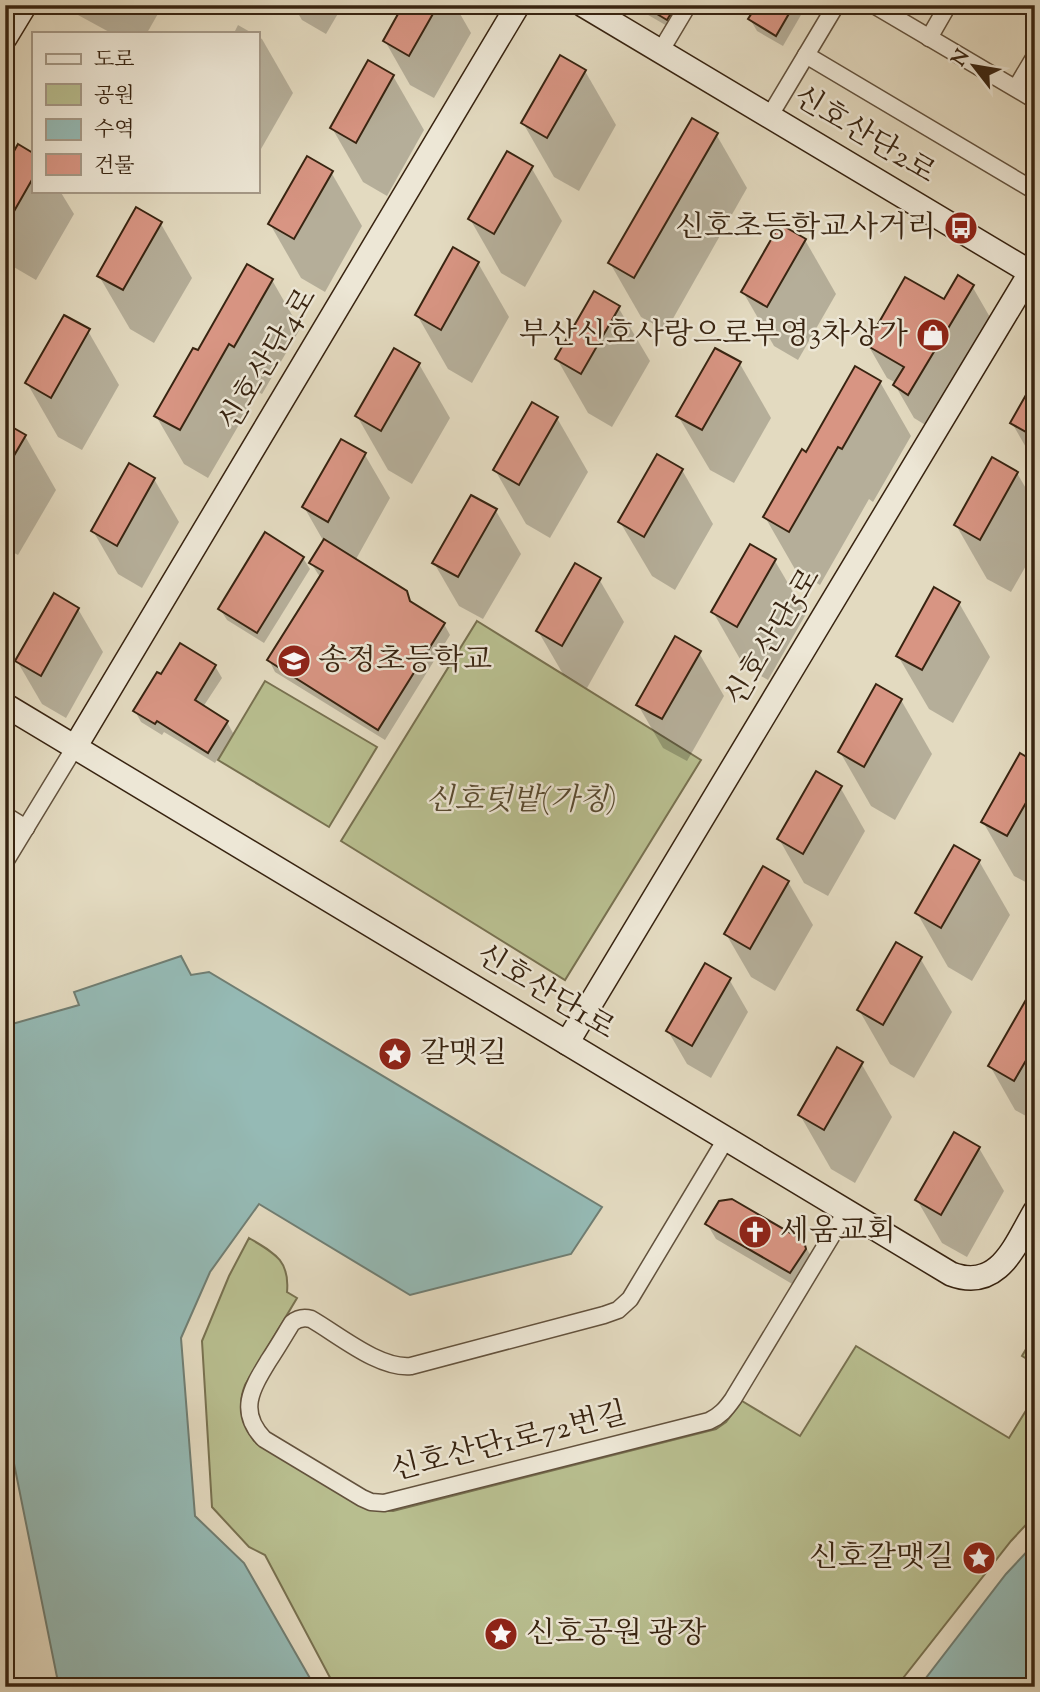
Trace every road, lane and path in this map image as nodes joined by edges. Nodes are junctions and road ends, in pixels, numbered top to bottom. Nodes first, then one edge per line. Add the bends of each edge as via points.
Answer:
1 (25, 5) edge
2 (518, 5) edge
3 (583, 5) edge
4 (688, 5) edge
5 (836, 5) edge
6 (874, 5) edge
7 (948, 5) edge
8 (5, 38) edge
9 (929, 38) junction
10 (660, 52) junction
11 (806, 55) junction
12 (1035, 56) edge
13 (1016, 88) junction
14 (1035, 100) edge
15 (769, 117) junction
16 (1035, 191) edge
17 (1033, 271) edge
18 (5, 705) edge
19 (75, 747) junction
20 (5, 815) edge
21 (26, 828) junction
22 (5, 862) edge
23 (567, 1043) junction
24 (726, 1139) junction
25 (1035, 1211) edge
26 (846, 1212) junction

1 - 8 main road
2 - 19 main road, 신호산단4로
3 - 10 main road, 신호산단2로
4 - 10 street
5 - 11 street
6 - 9 street
7 - 9 street
9 - 13 street
10 - 15 main road, 신호산단2로
11 - 15 street
11 - 16 street
12 - 13 street
13 - 14 street
15 - 17 main road, 신호산단2로
17 - 23 main road, 신호산단5로
18 - 19 main road, 신호산단1로
19 - 21 street
19 - 23 main road, 신호산단1로
20 - 21 street
21 - 22 street
23 - 24 main road, 신호산단1로
24 - 26 main road, 신호산단1로
24 - 26 street, 신호산단1로72번길 via 630,1299 618,1310 403,1367 383,1362 311,1319 299,1319 292,1323 254,1385 248,1404 254,1426 264,1439 362,1498 384,1503 709,1421 733,1399
25 - 26 main road, 신호산단1로 via 1006,1261 976,1279 951,1275

